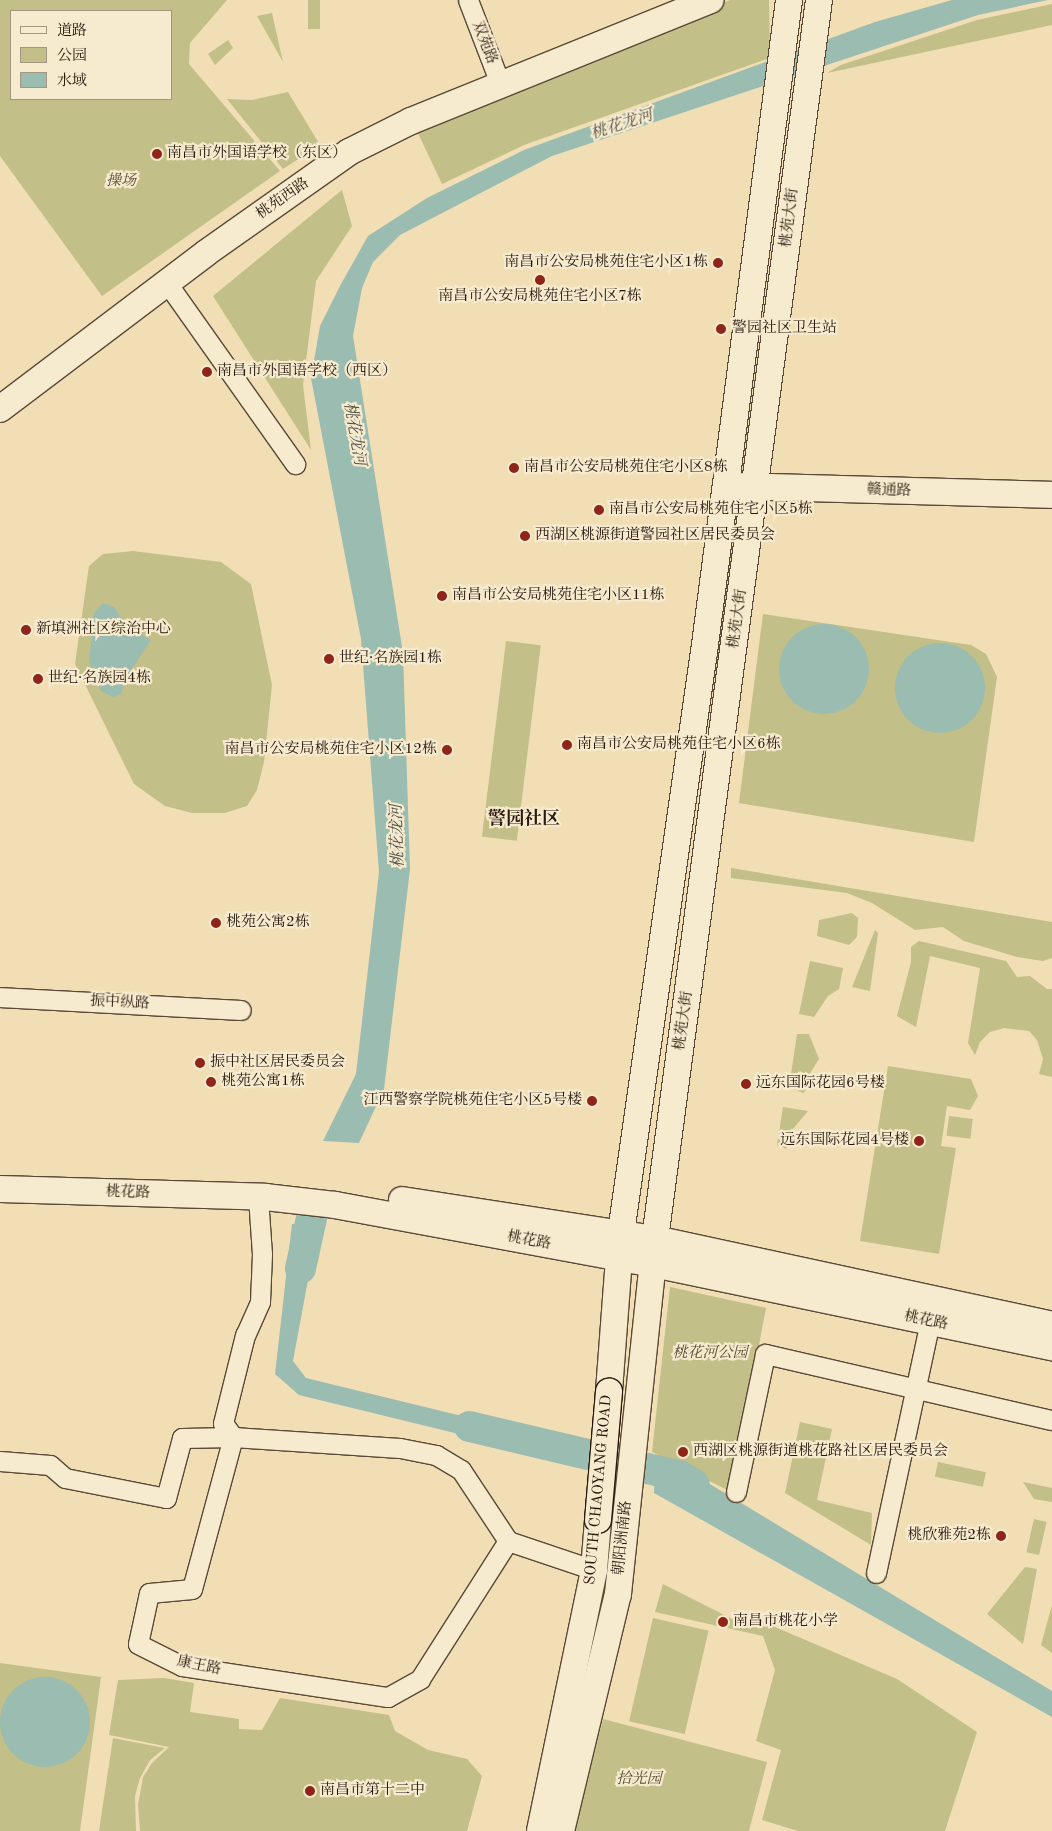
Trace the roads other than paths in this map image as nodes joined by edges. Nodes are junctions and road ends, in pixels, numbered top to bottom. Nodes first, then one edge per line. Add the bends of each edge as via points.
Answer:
1 (468, 0) edge
2 (711, 0) edge
3 (819, 0) edge
4 (788, 3) edge
5 (501, 86) junction
6 (167, 283) junction
7 (0, 410) edge
8 (295, 464) dead end
9 (726, 484) junction
10 (755, 487) junction
11 (1052, 495) edge
12 (0, 997) edge
13 (241, 1010) dead end
14 (0, 1178) edge
15 (0, 1189) edge
16 (258, 1197) junction
17 (655, 1239) junction
18 (620, 1246) junction
19 (653, 1264) junction
20 (930, 1321) junction
21 (1052, 1325) edge
22 (1052, 1347) edge
23 (915, 1389) junction
24 (1052, 1420) edge
25 (233, 1437) junction
26 (0, 1461) edge
27 (736, 1492) dead end
28 (508, 1541) junction
29 (594, 1570) junction
30 (876, 1573) dead end
31 (540, 1831) edge
32 (561, 1831) edge

1 - 5 street, 双苑路
2 - 5 main road, 桃苑西路
3 - 10 main road, 桃苑大街
4 - 9 main road, 桃苑大街
5 - 6 main road, 桃苑西路 via 411,121 349,152
6 - 7 main road, 桃苑西路
6 - 8 street
9 - 10 main road, 赣通路
9 - 18 main road, 桃苑大街
10 - 11 main road, 赣通路
10 - 17 main road, 桃苑大街
12 - 13 street, 振中纵路
14 - 18 main road, 桃花路 via 295,1183
15 - 16 main road, 桃花路
16 - 18 main road, 桃花路
16 - 25 street via 262,1254 260,1302 245,1335 223,1423
17 - 18 main road, 桃花路
17 - 19 main road, 朝阳洲南路
17 - 21 main road, 桃花路
18 - 19 main road, 桃花路
18 - 29 main road, SOUTH CHAOYANG ROAD, bridge
19 - 20 main road, 桃花路
19 - 32 main road, 朝阳洲南路 via 618,1594
20 - 22 main road, 桃花路
20 - 23 street
23 - 24 street
23 - 27 street via 765,1354
23 - 30 street
25 - 26 street via 182,1438 166,1498 65,1478 50,1465
25 - 28 street via 400,1448 436,1456 461,1470
25 - 28 street, 康王路 via 192,1588 149,1593 138,1644 182,1666 388,1697 420,1679
28 - 29 street
29 - 31 main road, SOUTH CHAOYANG ROAD

